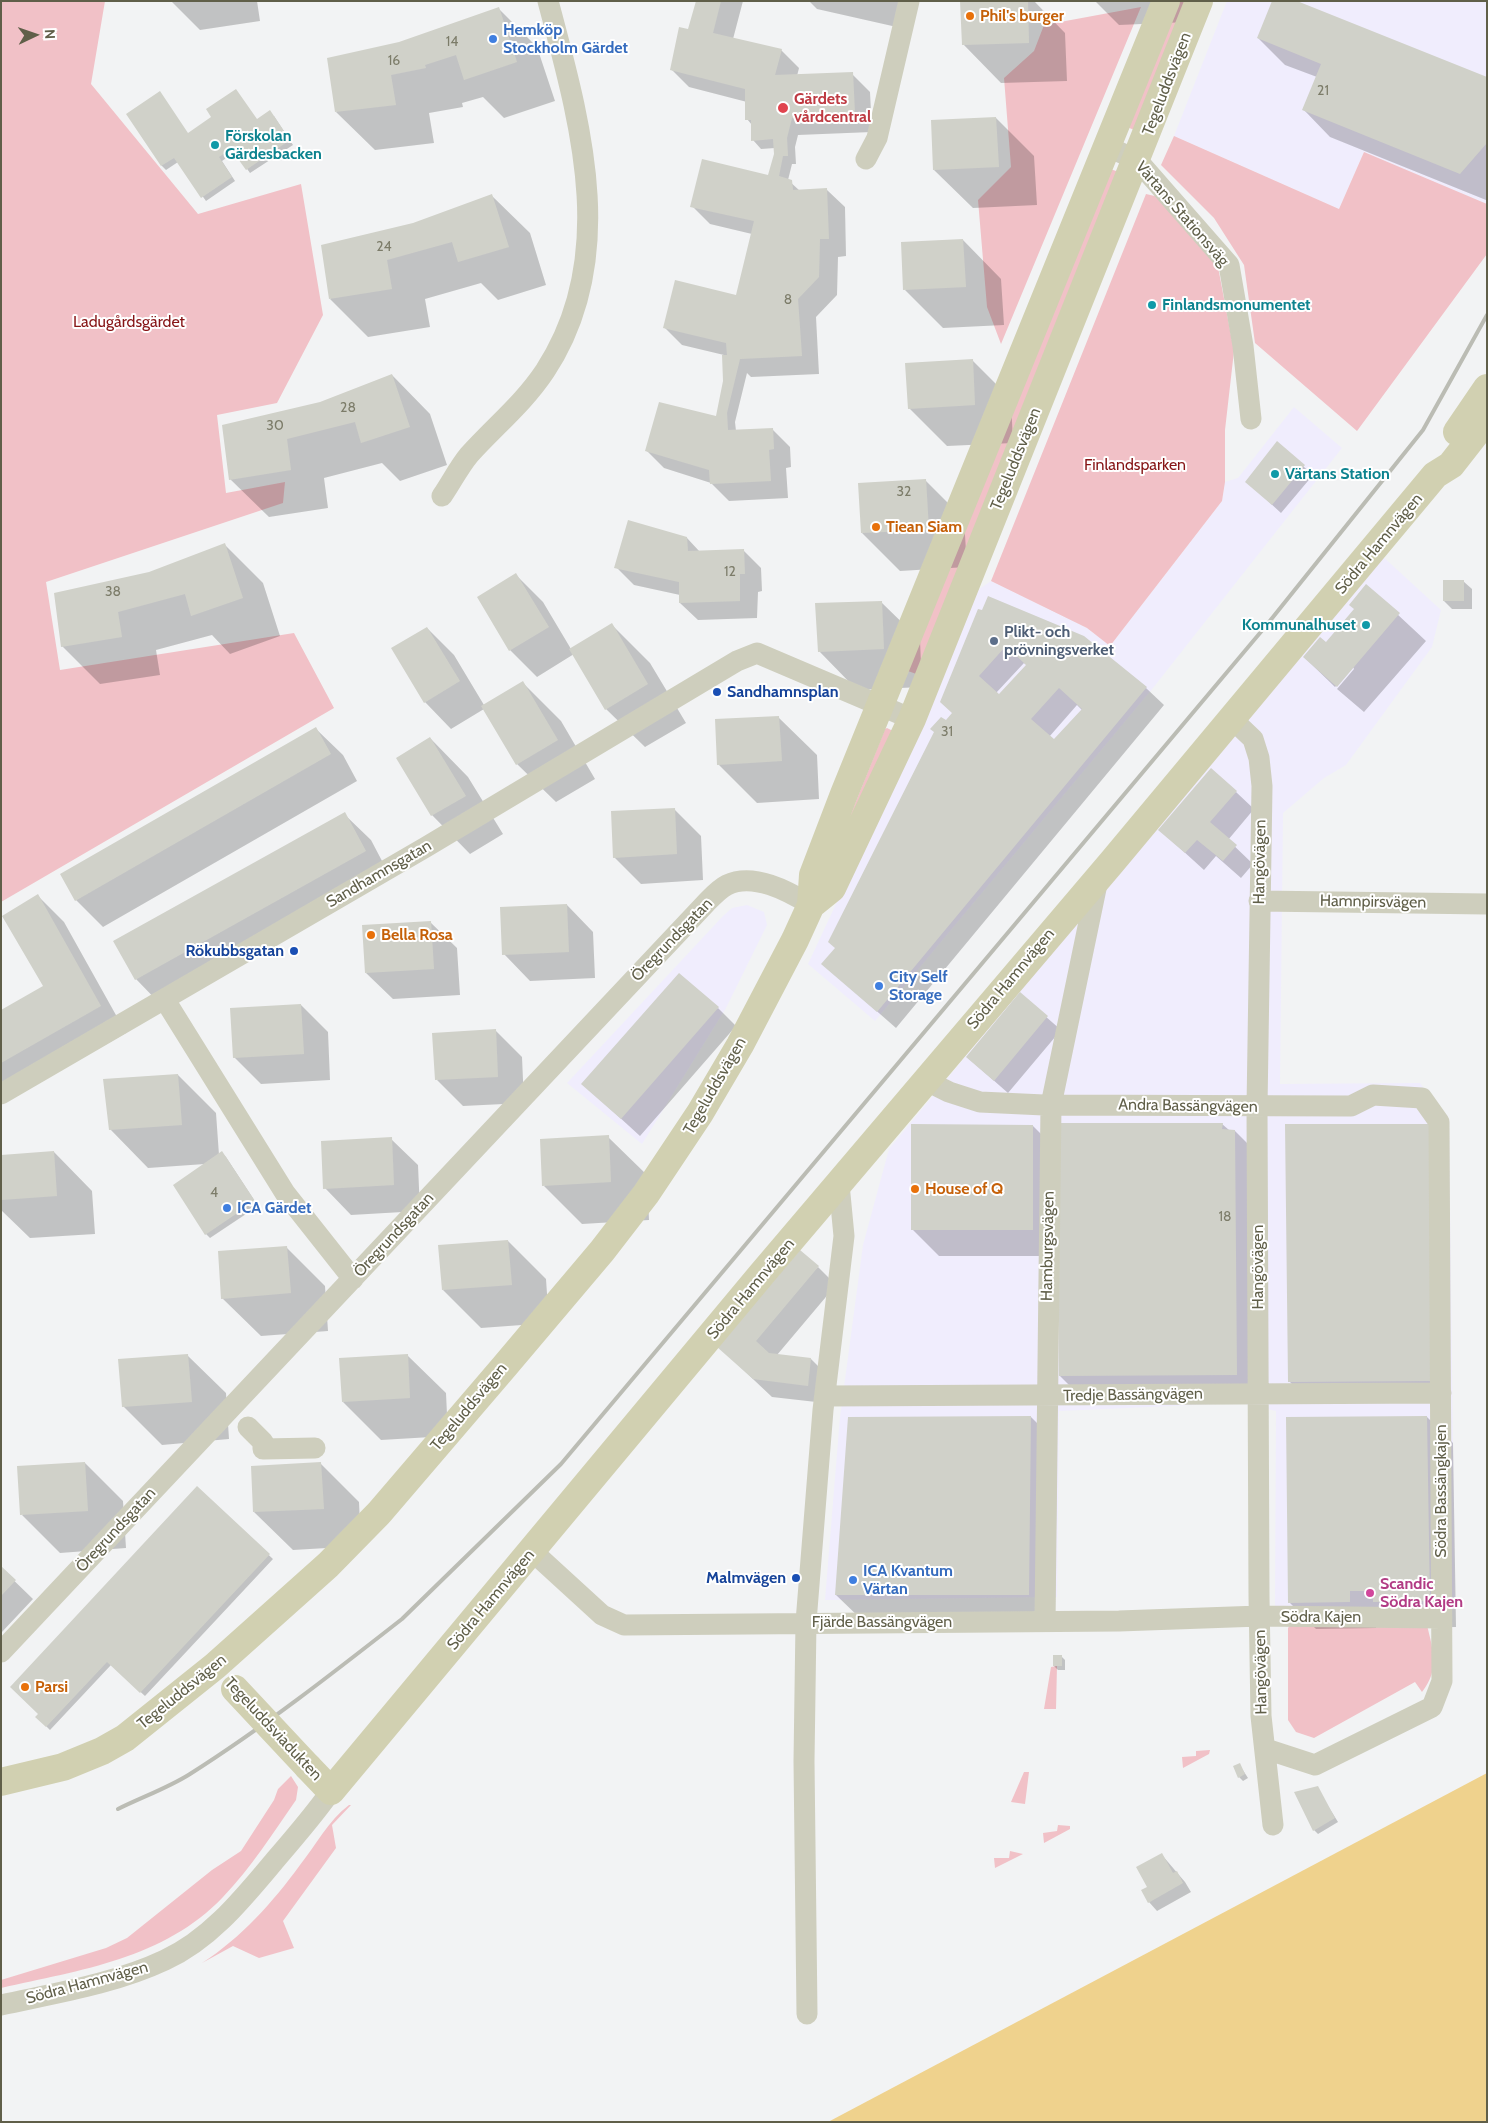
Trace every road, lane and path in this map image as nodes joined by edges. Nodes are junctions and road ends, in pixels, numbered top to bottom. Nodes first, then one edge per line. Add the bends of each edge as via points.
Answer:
1 (548, 1) edge
2 (909, 1) edge
3 (1166, 1) edge
4 (1199, 1) edge
5 (1106, 146) junction
6 (866, 159) dead end
7 (1137, 160) junction
8 (1487, 388) edge
9 (1252, 418) dead end
10 (1487, 419) edge
11 (1435, 475) junction
12 (442, 496) dead end
13 (881, 705) junction
14 (912, 719) junction
15 (1232, 719) junction
16 (1099, 876) junction
17 (1259, 901) junction
18 (1487, 904) edge
19 (811, 905) junction
20 (165, 1000) junction
21 (925, 1080) junction
22 (1, 1094) edge
23 (1051, 1104) junction
24 (1257, 1107) junction
25 (1439, 1122) joint
26 (838, 1184) junction
27 (352, 1279) junction
28 (1441, 1393) junction
29 (1258, 1394) junction
30 (825, 1396) junction
31 (1048, 1396) junction
32 (248, 1427) dead end
33 (315, 1448) dead end
34 (532, 1551) junction
35 (1260, 1616) junction
36 (1441, 1618) junction
37 (1045, 1621) junction
38 (806, 1622) junction
39 (1, 1652) edge
40 (215, 1666) junction
41 (1266, 1749) junction
42 (1, 1782) edge
43 (331, 1791) junction
44 (1273, 1825) dead end
45 (1, 2005) edge
46 (807, 2014) dead end

1 - 12 street via 577,114 586,165 588,219 576,307 560,346 544,372 522,403 468,456
2 - 6 street via 878,138
3 - 5 main road, Tegeluddsvägen
4 - 7 main road, Tegeluddsvägen
5 - 7 street, Värtans Stationsväg
5 - 13 main road, Tegeluddsvägen
7 - 9 street, Värtans Stationsväg via 1229,265
7 - 14 main road, Tegeluddsvägen
8 - 11 main road, Södra Hamnvägen via 1440,458
10 - 11 main road, Södra Hamnvägen via 1451,465
11 - 15 main road, Södra Hamnvägen
13 - 14 street
13 - 19 main road, Tegeluddsvägen via 813,875
13 - 20 street, Sandhamnsgatan via 757,653 737,661
14 - 19 main road, Tegeluddsvägen via 832,888
15 - 16 main road, Södra Hamnvägen
15 - 17 street, Hangövägen via 1253,739 1258,758 1262,786
16 - 21 main road, Södra Hamnvägen
16 - 23 street, Hamburgsvägen
17 - 18 street, Hamnpirsvägen
17 - 24 street, Hangövägen
19 - 27 street, Öregrundsgatan via 756,881 746,880 725,886
19 - 40 main road, Tegeluddsvägen via 740,1045 646,1194 379,1513 328,1565
20 - 22 street, Sandhamnsgatan
20 - 27 street via 285,1193
21 - 23 street, Andra Bassängvägen via 980,1102
21 - 26 main road, Södra Hamnvägen
23 - 24 street, Andra Bassängvägen
23 - 31 street, Hamburgsvägen
24 - 25 street, Andra Bassängvägen via 1351,1106 1373,1095 1422,1098
24 - 29 street, Hangövägen
25 - 28 street, Södra Bassängkajen
26 - 30 street via 844,1236
26 - 34 main road, Södra Hamnvägen
27 - 39 street, Öregrundsgatan
28 - 29 street, Tredje Bassängvägen
28 - 36 street, Södra Bassängkajen
29 - 31 street, Tredje Bassängvägen
29 - 35 street, Hangövägen
30 - 31 street, Tredje Bassängvägen
30 - 38 street
31 - 37 street, Hamburgsvägen
32 - 33 street via 263,1442 263,1449
34 - 38 street, Fjärde Bassängvägen via 602,1615 624,1625
34 - 43 main road, Södra Hamnvägen
35 - 36 street, Södra Kajen
35 - 37 street, Fjärde Bassängvägen
35 - 41 street, Hangövägen via 1261,1716
36 - 41 street, Södra Bassängkajen via 1442,1682 1432,1707 1315,1765
37 - 38 street, Fjärde Bassängvägen
38 - 46 street
40 - 42 main road, Tegeluddsvägen via 126,1738 63,1767
40 - 43 main road, Tegeluddsviadukten, bridge
41 - 44 street, Hangövägen
43 - 45 street, Södra Hamnvägen via 251,1889 217,1925 192,1944 136,1972

